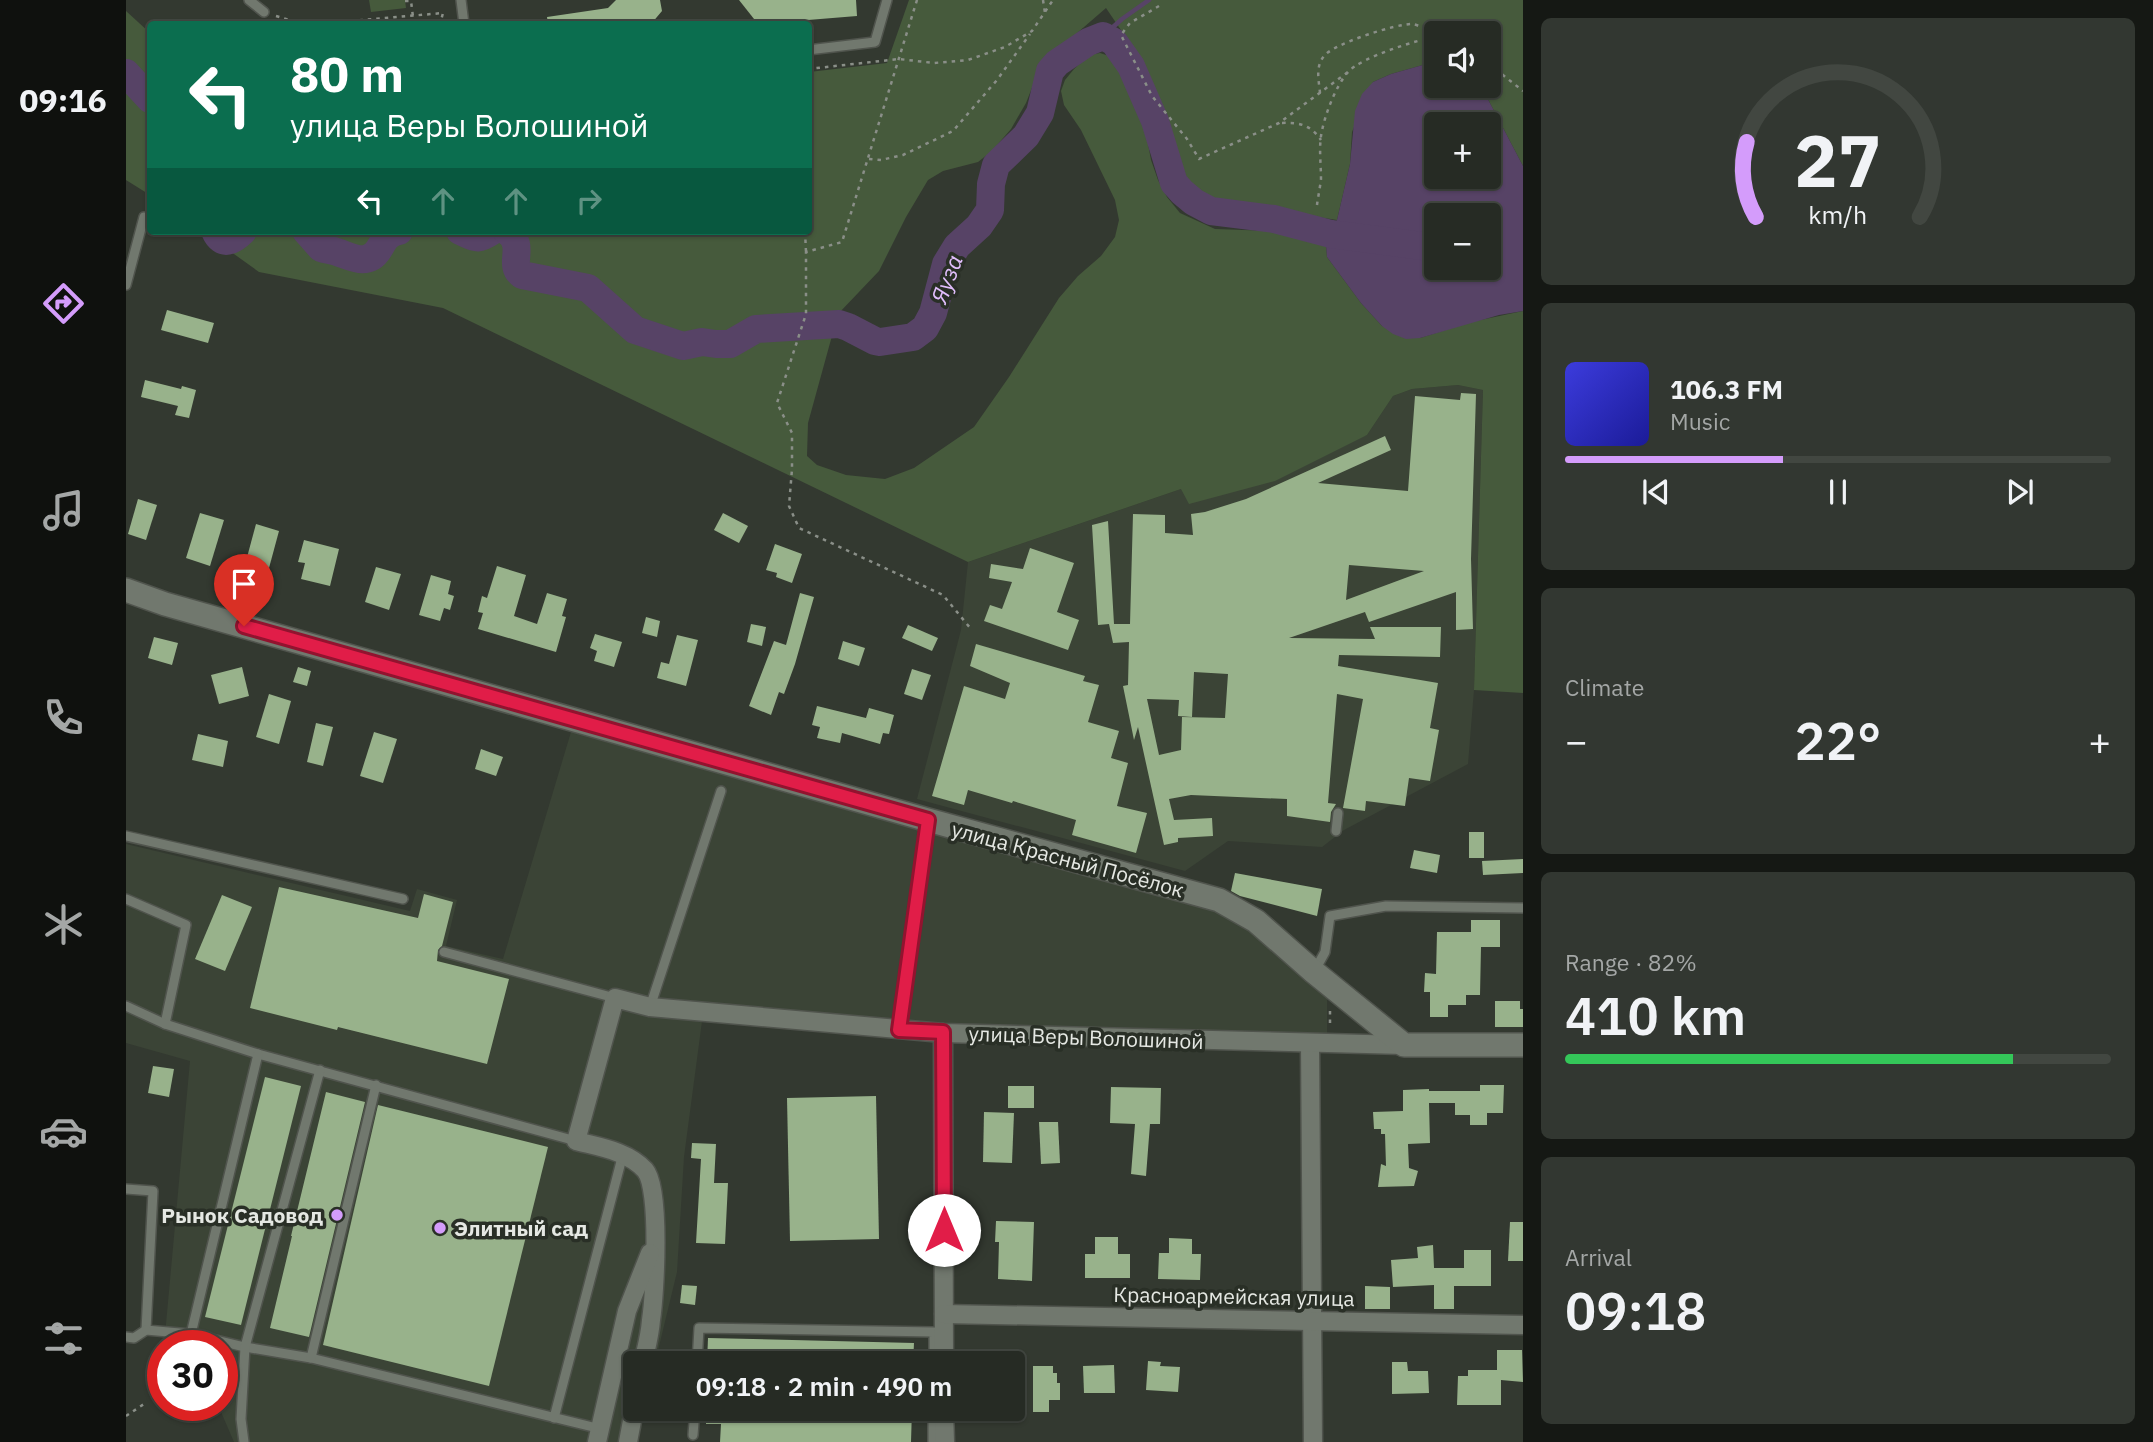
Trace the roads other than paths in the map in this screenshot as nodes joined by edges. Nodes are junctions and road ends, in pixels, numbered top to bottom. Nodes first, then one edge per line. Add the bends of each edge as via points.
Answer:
1 (249, 0) edge
2 (461, 0) edge
3 (887, 0) edge
4 (264, 12) road end
5 (464, 21) edge
6 (812, 50) edge
7 (144, 217) dead end
8 (126, 285) edge
9 (126, 590) edge
10 (721, 791) dead end
11 (1338, 813) dead end
12 (928, 820) junction
13 (1336, 831) dead end
14 (126, 836) edge
15 (126, 899) edge
16 (402, 899) dead end
17 (1523, 908) edge
18 (444, 952) dead end
19 (1314, 972) junction
20 (615, 998) junction
21 (126, 1006) edge
22 (650, 1007) junction
23 (165, 1024) junction
24 (899, 1030) junction
25 (943, 1032) junction
26 (1310, 1043) junction
27 (1404, 1045) junction
28 (1523, 1045) edge
29 (258, 1054) junction
30 (320, 1070) junction
31 (376, 1085) junction
32 (576, 1141) junction
33 (623, 1154) junction
34 (126, 1189) edge
35 (655, 1240) junction
36 (944, 1314) junction
37 (1312, 1321) junction
38 (1523, 1325) edge
39 (146, 1330) joint
40 (192, 1330) edge
41 (126, 1337) edge
42 (238, 1345) edge
43 (245, 1347) junction
44 (646, 1351) edge
45 (698, 1351) edge
46 (934, 1351) edge
47 (944, 1351) edge
48 (311, 1358) junction
49 (554, 1418) junction
50 (632, 1421) edge
51 (694, 1421) edge
52 (933, 1421) edge
53 (944, 1421) edge
54 (693, 1435) dead end
55 (599, 1436) edge
56 (244, 1442) edge
57 (628, 1442) edge
58 (933, 1442) edge
59 (945, 1442) edge
60 (1313, 1442) edge

1 - 4 lane
2 - 5 lane
3 - 6 lane via 875,42
7 - 8 lane
9 - 12 street, улица Красный Посёлок
10 - 22 lane
11 - 13 lane
12 - 19 street, улица Красный Посёлок via 1219,900 1256,920
12 - 24 lane
14 - 16 lane
15 - 23 lane via 186,925
17 - 19 lane via 1386,906 1330,916 1325,952
18 - 20 lane
19 - 27 street, улица Красный Посёлок
20 - 22 street, улица Веры Волошиной
20 - 32 street
21 - 23 lane
22 - 24 street, улица Веры Волошиной
23 - 29 lane
24 - 25 street, улица Веры Волошиной
25 - 26 street, улица Веры Волошиной
25 - 36 street
26 - 27 street, улица Веры Волошиной
26 - 37 street
27 - 28 street, улица Веры Волошиной
29 - 30 lane
29 - 40 lane
30 - 31 lane
30 - 43 lane
31 - 32 lane
31 - 48 lane
32 - 33 street
33 - 35 street via 647,1171 655,1204
33 - 49 lane
34 - 39 lane via 153,1191
35 - 44 street via 652,1320
35 - 55 street via 627,1311
36 - 37 street, Красноармейская улица
36 - 47 street
37 - 38 street, Красноармейская улица
37 - 60 street
39 - 41 lane via 135,1338
42 - 43 lane
43 - 48 lane
43 - 56 lane
45 - 46 lane via 699,1328 934,1332
48 - 49 lane
49 - 55 lane
50 - 57 street
51 - 54 lane
52 - 58 lane
53 - 59 street

